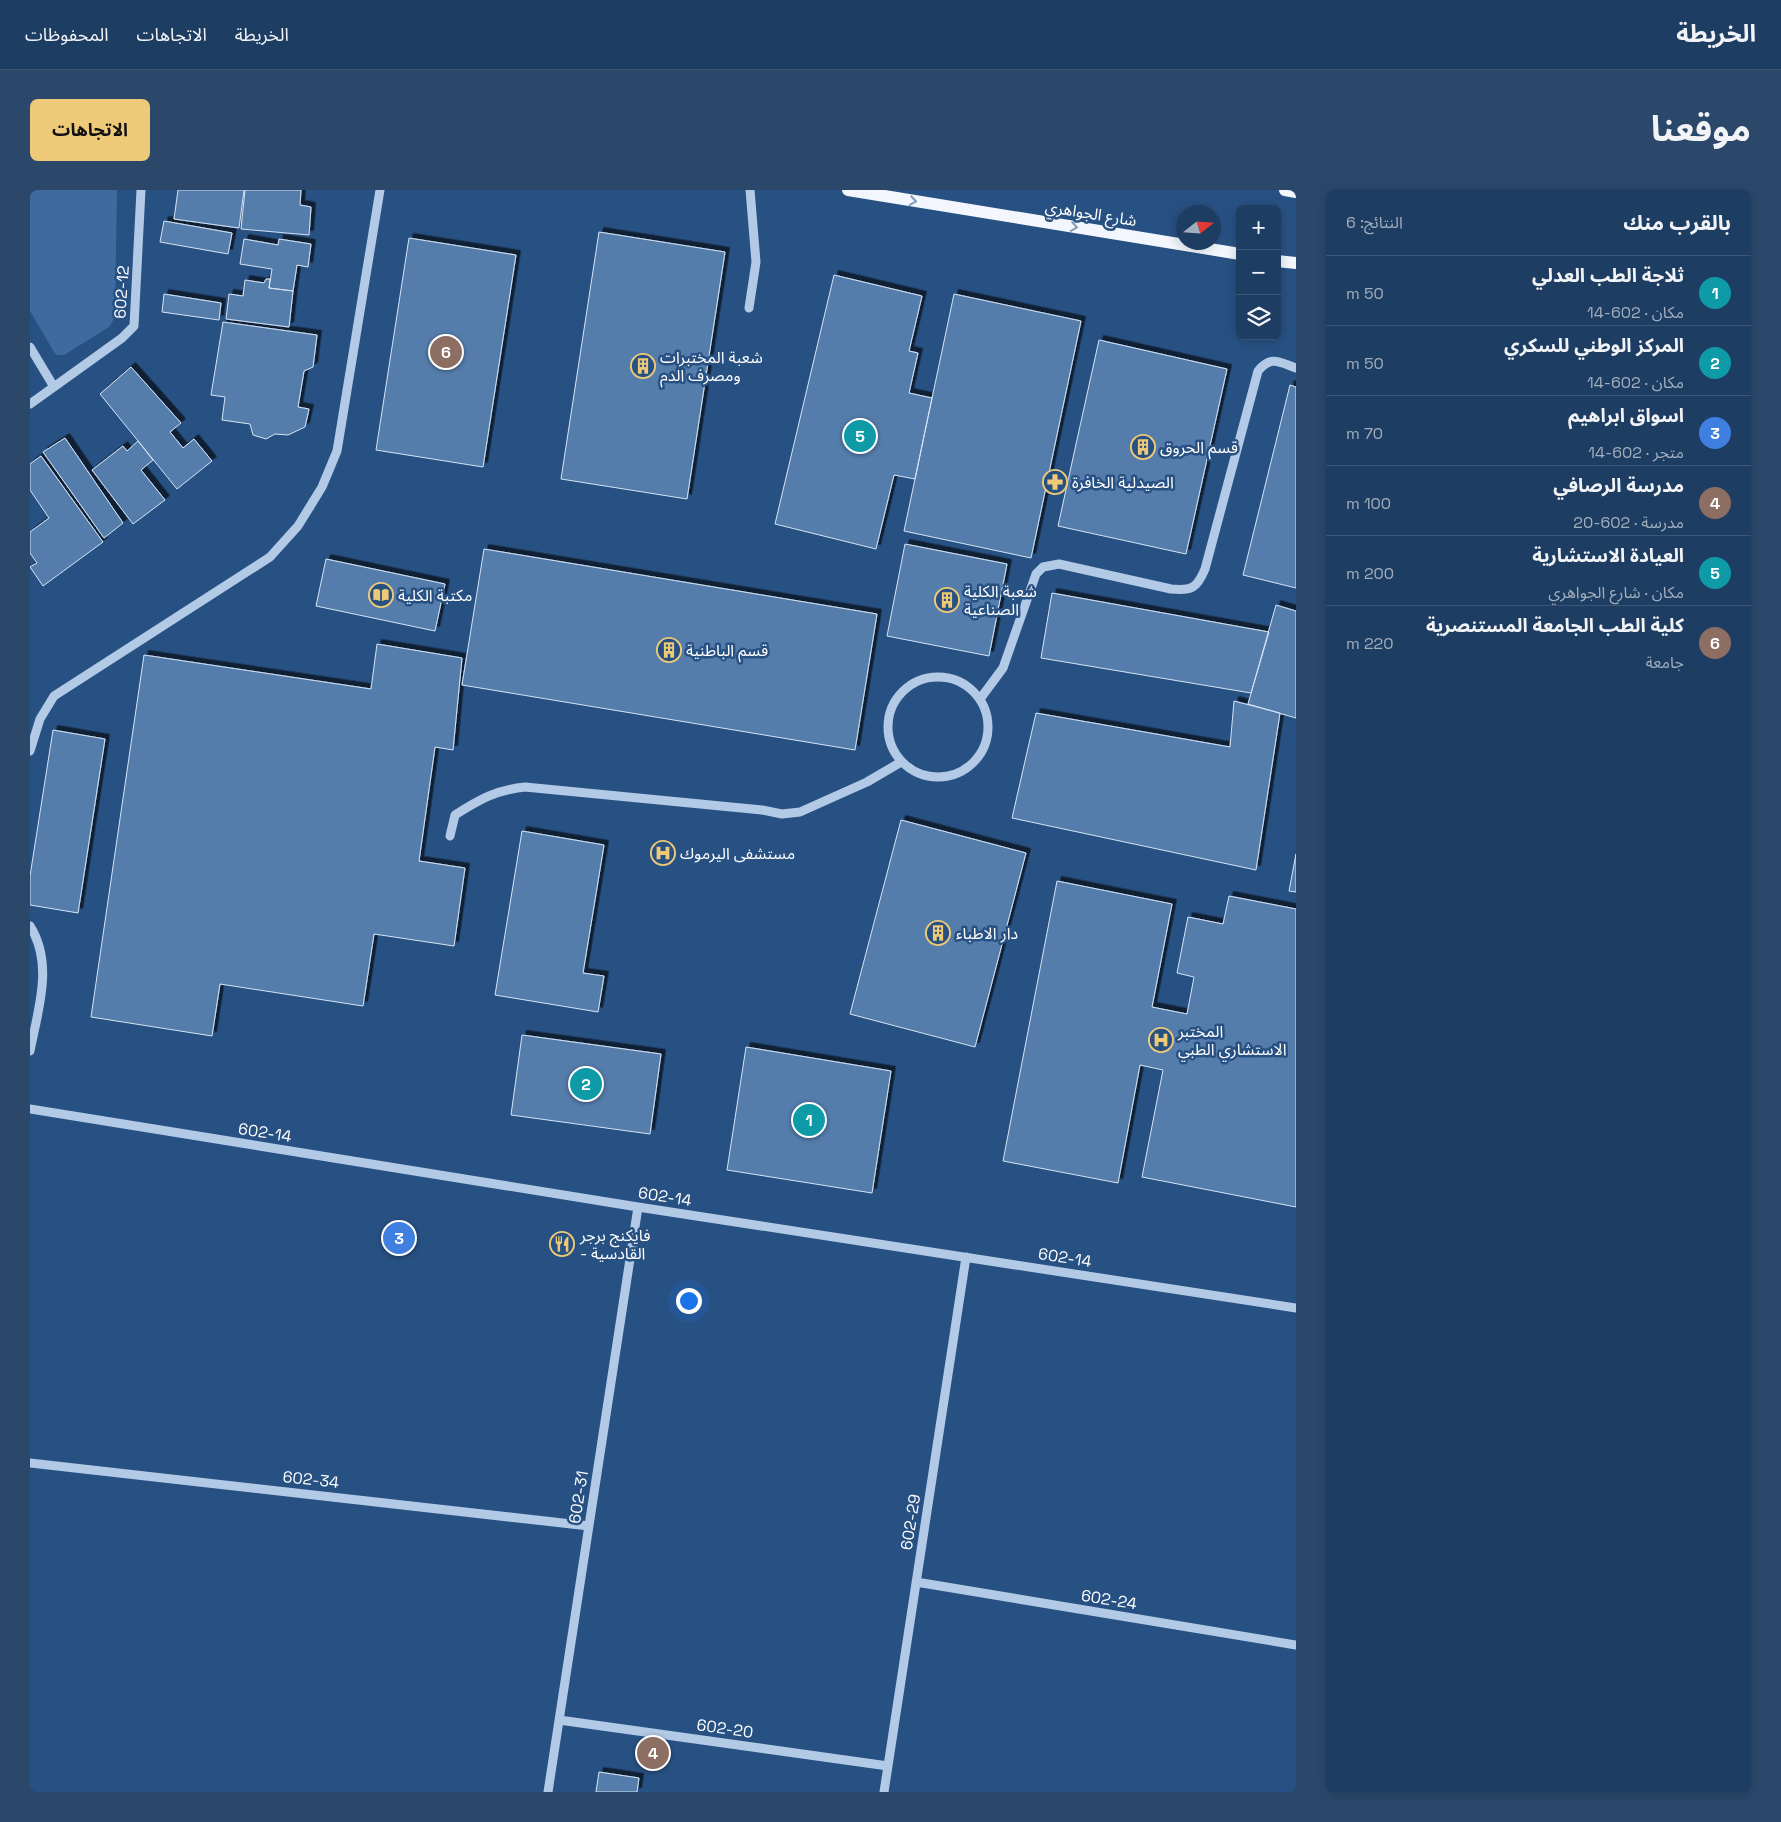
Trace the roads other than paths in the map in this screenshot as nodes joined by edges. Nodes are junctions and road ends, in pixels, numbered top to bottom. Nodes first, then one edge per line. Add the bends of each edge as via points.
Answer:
1 (141, 190) edge
2 (380, 190) edge
3 (750, 190) edge
4 (848, 190) edge
5 (1285, 190) edge
6 (1296, 192) edge
7 (1236, 253) edge
8 (1281, 261) edge
9 (1296, 263) edge
10 (749, 308) dead end
11 (30, 347) edge
12 (1296, 368) edge
13 (54, 387) junction
14 (30, 404) edge
15 (980, 699) junction
16 (30, 751) edge
17 (901, 762) junction
18 (450, 836) dead end
19 (30, 926) edge
20 (30, 1051) edge
21 (30, 1109) edge
22 (638, 1207) junction
23 (966, 1257) junction
24 (1296, 1308) edge
25 (30, 1463) edge
26 (589, 1526) junction
27 (916, 1582) junction
28 (1296, 1645) edge
29 (559, 1720) junction
30 (888, 1766) junction
31 (548, 1792) edge
32 (884, 1792) edge

1 - 13 street, 602-12 via 134,326
2 - 16 street via 337,451 322,487 298,526 270,558 54,696 40,719
3 - 10 street via 756,262
4 -> 7 main road, شارع الجواهري
5 - 6 main road
8 - 9 main road
11 - 13 street
12 - 15 street via 1270,361 1258,371 1200,581 1194,587 1177,590 1059,564 1043,567 1036,574 1002,668
13 - 14 street, 602-12
15 - 17 street via 988,717 988,732 984,750 974,764 959,774 944,778 928,777
15 - 17 street via 968,686 952,679 926,678 904,690 894,702 888,718 892,749
17 - 18 street via 867,782 800,812 782,814 525,786 505,789 455,815
19 - 20 street via 38,938 43,961 42,992
21 - 22 street, 602-14
22 - 23 street, 602-14
22 - 26 street, 602-31
23 - 24 street, 602-14
23 - 27 street, 602-29
25 - 26 street, 602-34
26 - 29 street, 602-31
27 - 28 street, 602-24
27 - 30 street, 602-29
29 - 30 street, 602-20
29 - 31 street, 602-31
30 - 32 street, 602-29

